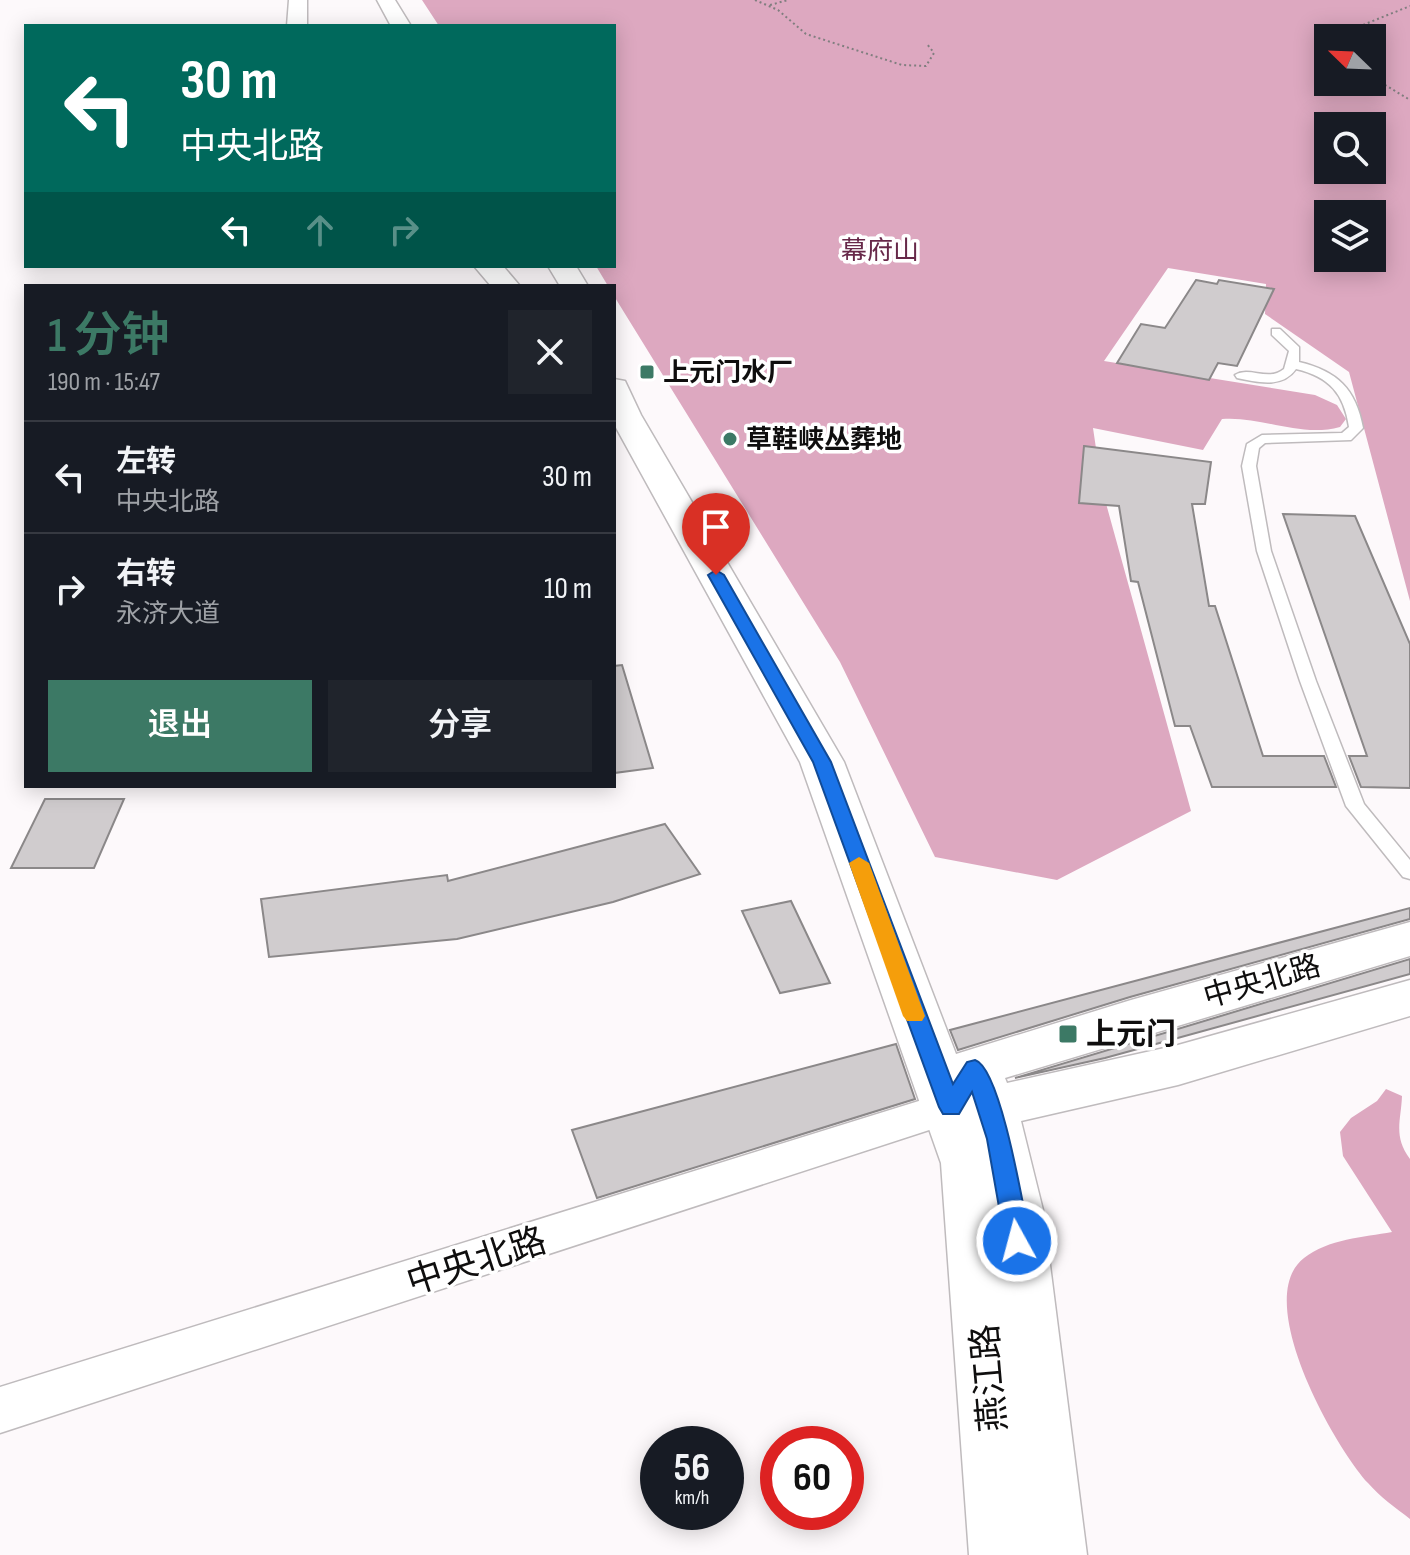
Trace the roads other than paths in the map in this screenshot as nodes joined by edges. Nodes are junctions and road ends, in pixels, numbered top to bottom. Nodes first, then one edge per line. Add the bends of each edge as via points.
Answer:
1 (298, 0) edge
2 (386, 0) edge
3 (297, 24) edge
4 (400, 24) edge
5 (490, 268) edge
6 (504, 284) edge
7 (1276, 332) dead end
8 (1294, 365) junction
9 (1241, 375) dead end
10 (618, 402) edge
11 (1410, 873) edge
12 (1410, 939) edge
13 (1410, 998) edge
14 (971, 1094) junction
15 (0, 1410) edge
16 (1004, 1555) edge
17 (1052, 1555) edge

1 - 3 main road
2 - 4 main road
5 - 6 main road
7 - 8 lane via 1295,350
8 - 9 lane via 1286,377 1273,380
8 - 11 lane via 1322,371 1341,384 1356,428 1346,437 1262,439 1252,447 1249,466 1264,551 1355,806
10 - 14 main road via 822,762
12 - 14 main road, 中央北路 via 1131,1019
13 - 14 main road, 中央北路 via 1178,1065
14 - 15 street, 中央北路
14 - 16 main road, 燕江路 via 969,1163
14 - 17 main road via 999,1139 1014,1210

